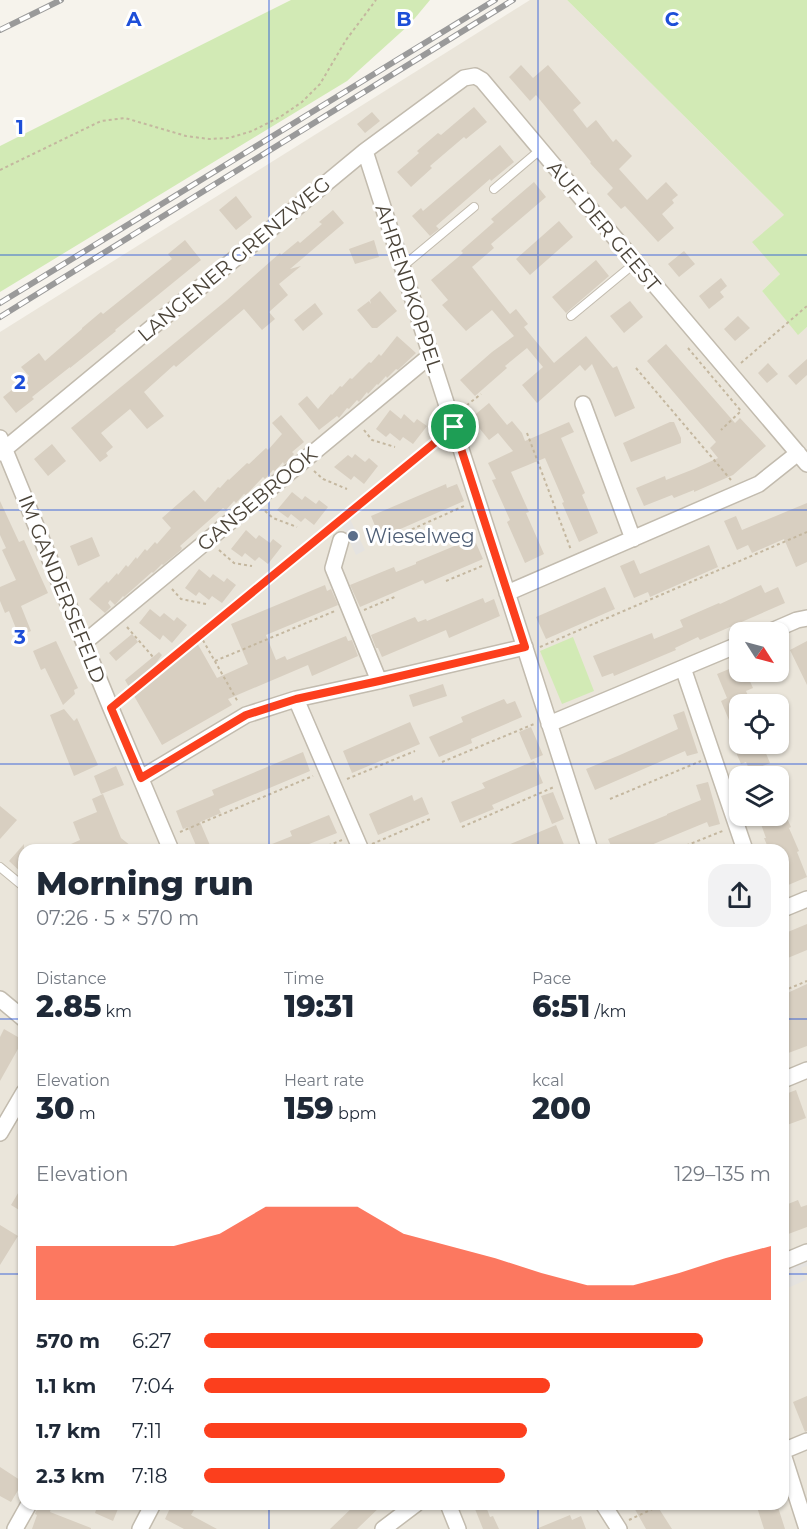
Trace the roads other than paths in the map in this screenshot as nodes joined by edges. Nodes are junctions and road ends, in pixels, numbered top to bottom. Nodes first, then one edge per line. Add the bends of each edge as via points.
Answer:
1 (475, 76) joint
2 (540, 150) junction
3 (365, 151) junction
4 (494, 189) dead end
5 (474, 207) dead end
6 (635, 263) junction
7 (402, 267) junction
8 (571, 316) dead end
9 (430, 355) junction
10 (583, 404) dead end
11 (1, 447) edge
12 (802, 459) edge
13 (633, 539) junction
14 (341, 540) dead end
15 (507, 593) junction
16 (807, 618) edge
17 (789, 623) edge
18 (85, 642) junction
19 (729, 649) edge
20 (525, 650) junction
21 (683, 668) junction
22 (379, 681) junction
23 (296, 699) junction
24 (548, 721) junction
25 (141, 778) junction
26 (168, 844) edge
27 (359, 844) edge
28 (588, 844) edge
29 (742, 844) edge
30 (0, 867) edge
31 (18, 882) edge
32 (807, 899) edge
33 (789, 906) edge
34 (0, 999) edge
35 (18, 1014) edge
36 (807, 1070) edge
37 (789, 1078) edge
38 (18, 1102) edge
39 (0, 1133) edge
40 (807, 1252) edge
41 (789, 1260) edge
42 (807, 1441) edge
43 (789, 1450) edge
44 (789, 1472) edge
45 (26, 1510) edge
46 (150, 1510) edge
47 (409, 1510) edge
48 (450, 1510) edge
49 (607, 1510) edge
50 (618, 1527) edge
51 (15, 1529) edge
52 (140, 1529) edge
53 (383, 1529) edge
54 (458, 1529) edge
55 (807, 1529) edge

1 - 2 street, AUF DER GEEST
1 - 3 street, LANGENER GRENZWEG via 464,78
2 - 4 lane
2 - 6 street, AUF DER GEEST
3 - 7 street, AHRENDKOPPEL
3 - 11 street, LANGENER GRENZWEG
5 - 7 lane
6 - 8 lane
6 - 12 street, AUF DER GEEST
7 - 9 street, AHRENDKOPPEL
9 - 15 street, AHRENDKOPPEL
9 - 18 street, GANSEBROOK
10 - 13 street
11 - 18 street, IM GANDERSEFELD
12 - 13 street via 759,484
13 - 15 street
14 - 22 street via 333,568
15 - 20 street, AHRENDKOPPEL
16 - 17 street
18 - 25 street, IM GANDERSEFELD
19 - 21 street
20 - 22 street
20 - 24 street, AHRENDKOPPEL
21 - 24 street
21 - 29 street
22 - 23 street
23 - 25 street via 246,715
23 - 27 street
24 - 28 street, AHRENDKOPPEL
25 - 26 street, IM GANDERSEFELD
30 - 31 lane
32 - 33 street
34 - 35 street
36 - 37 street
38 - 39 street
40 - 41 street
42 - 43 street
44 - 55 street
45 - 51 street
46 - 52 street
47 - 53 street
48 - 54 street
49 - 50 street

